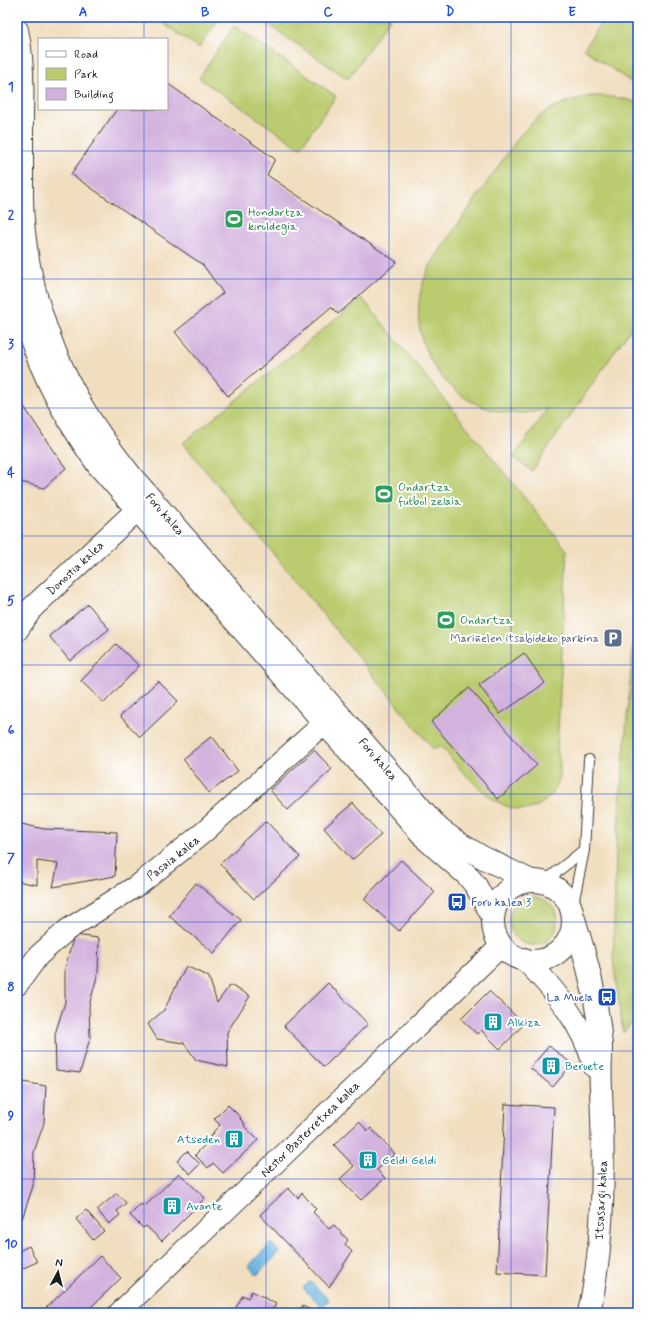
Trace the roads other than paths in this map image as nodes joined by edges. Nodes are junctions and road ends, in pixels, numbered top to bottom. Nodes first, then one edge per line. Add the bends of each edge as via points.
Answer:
1 (17, 30) edge
2 (17, 294) edge
3 (137, 510) junction
4 (17, 630) edge
5 (324, 723) junction
6 (589, 760) dead end
7 (584, 850) junction
8 (537, 882) junction
9 (573, 914) junction
10 (493, 917) junction
11 (501, 946) junction
12 (524, 959) junction
13 (17, 985) edge
14 (600, 1087) junction
15 (119, 1313) edge
16 (589, 1313) edge

1 - 8 street, Foru kalea via 23,65 22,198 31,272 52,343 78,400 132,477 439,829 482,857
2 - 3 street, Foru kalea via 34,350 62,410 98,465
3 - 4 street, Donostia kalea via 32,608
3 - 5 street, Foru kalea
5 - 10 street, Foru kalea via 428,841 467,875
5 - 13 street, Pasaia kalea via 204,832 140,883 67,930 38,956
6 - 7 lane
7 - 8 lane
7 - 9 lane
8 - 9 street via 556,888 566,898
8 - 10 street via 514,886 500,900
9 - 12 street via 571,936 562,949 549,958 532,961
9 - 14 street, Itsasargi kalea via 594,990 600,1046
10 - 11 street via 495,932
11 - 12 street via 515,957
11 - 15 street, Nestor Basterretxea kalea
12 - 14 street, Itsasargi kalea via 542,976 572,1015 594,1062
14 - 16 street, Itsasargi kalea via 604,1139 603,1190 600,1242

